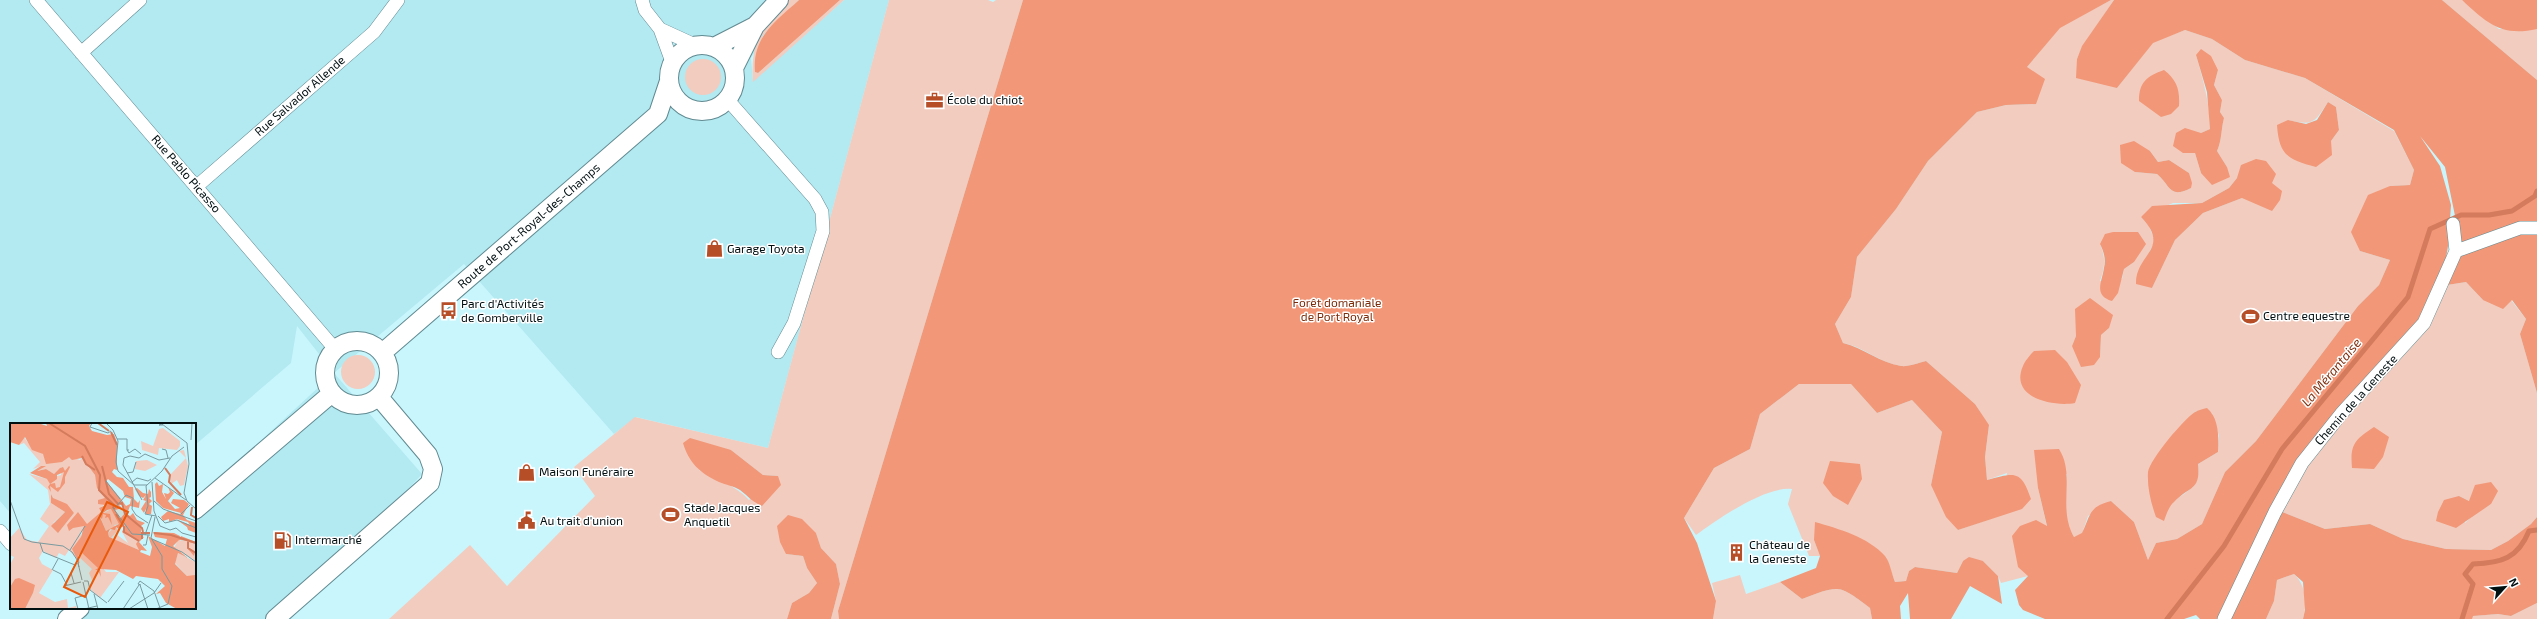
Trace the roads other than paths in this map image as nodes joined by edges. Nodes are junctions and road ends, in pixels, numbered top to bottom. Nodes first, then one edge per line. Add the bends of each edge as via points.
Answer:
1 (36, 0) edge
2 (140, 0) edge
3 (397, 0) edge
4 (642, 0) edge
5 (779, 0) edge
6 (755, 26) junction
7 (660, 29) junction
8 (695, 45) junction
9 (714, 47) junction
10 (81, 53) junction
11 (672, 62) junction
12 (734, 68) junction
13 (669, 81) junction
14 (727, 99) junction
15 (690, 108) junction
16 (658, 114) junction
17 (196, 187) junction
18 (2453, 224) dead end
19 (2537, 228) edge
20 (2456, 251) junction
21 (335, 349) junction
22 (778, 352) dead end
23 (382, 353) junction
24 (332, 394) junction
25 (379, 397) junction
26 (196, 509) edge
27 (0, 532) edge
28 (10, 543) edge
29 (275, 619) edge
30 (2224, 619) edge

1 - 10 street, Rue Pablo Picasso
2 - 10 street
3 - 17 street, Rue Salvador Allende via 374,32
4 - 7 street via 645,10
5 - 6 main road
6 - 9 main road
6 - 12 main road
7 - 8 street
7 - 11 street
8 - 9 main road
8 - 11 main road via 686,48
9 - 12 main road via 723,52
10 - 17 street, Rue Pablo Picasso
11 - 13 main road
12 - 14 main road via 733,90
13 - 15 main road via 675,97
13 - 16 main road
14 - 15 main road via 721,105 706,110
14 - 22 street via 815,199 822,212 822,231 794,323
15 - 16 main road
16 - 23 main road, Route de Port-Royal-des-Champs
17 - 21 street, Rue Pablo Picasso
18 - 20 street
19 - 20 street via 2520,228
20 - 30 street, Chemin de la Geneste via 2424,323 2341,414 2302,463 2275,512
21 - 23 main road via 346,343 359,341 376,347
21 - 24 main road via 325,366 327,385
23 - 25 main road via 389,376
24 - 25 main road via 342,402 355,406 372,402
24 - 26 main road
25 - 29 main road via 428,455 433,469 430,483
27 - 28 street

